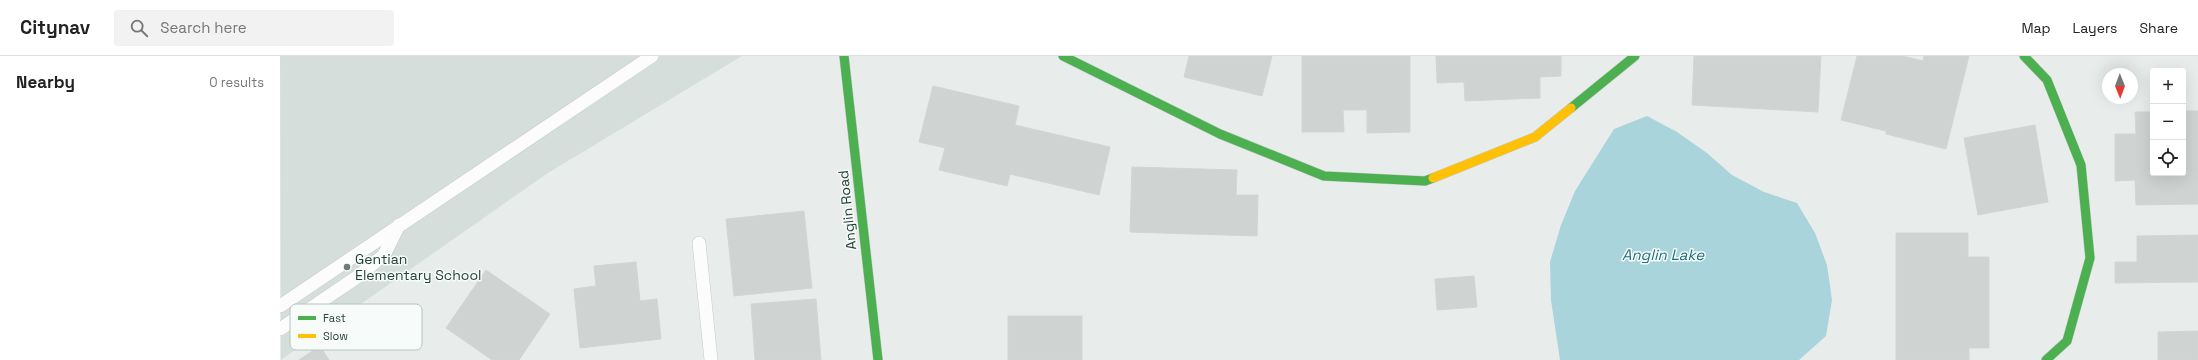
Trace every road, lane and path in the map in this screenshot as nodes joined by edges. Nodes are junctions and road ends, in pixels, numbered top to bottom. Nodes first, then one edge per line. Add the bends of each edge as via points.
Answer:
1 (652, 56) edge
2 (844, 56) edge
3 (1063, 56) edge
4 (1636, 56) edge
5 (2024, 56) edge
6 (400, 224) junction
7 (699, 243) dead end
8 (317, 304) edge
9 (280, 306) edge
10 (290, 322) edge
11 (280, 329) edge
12 (711, 360) edge
13 (878, 360) edge
14 (2046, 360) edge

1 - 6 lane
2 - 13 street, Anglin Road
3 - 4 street via 1220,134 1324,176 1425,181 1535,137
5 - 14 street via 2047,80 2082,165 2090,258 2067,341
6 - 8 lane via 384,255
6 - 9 lane
7 - 12 lane
10 - 11 lane

